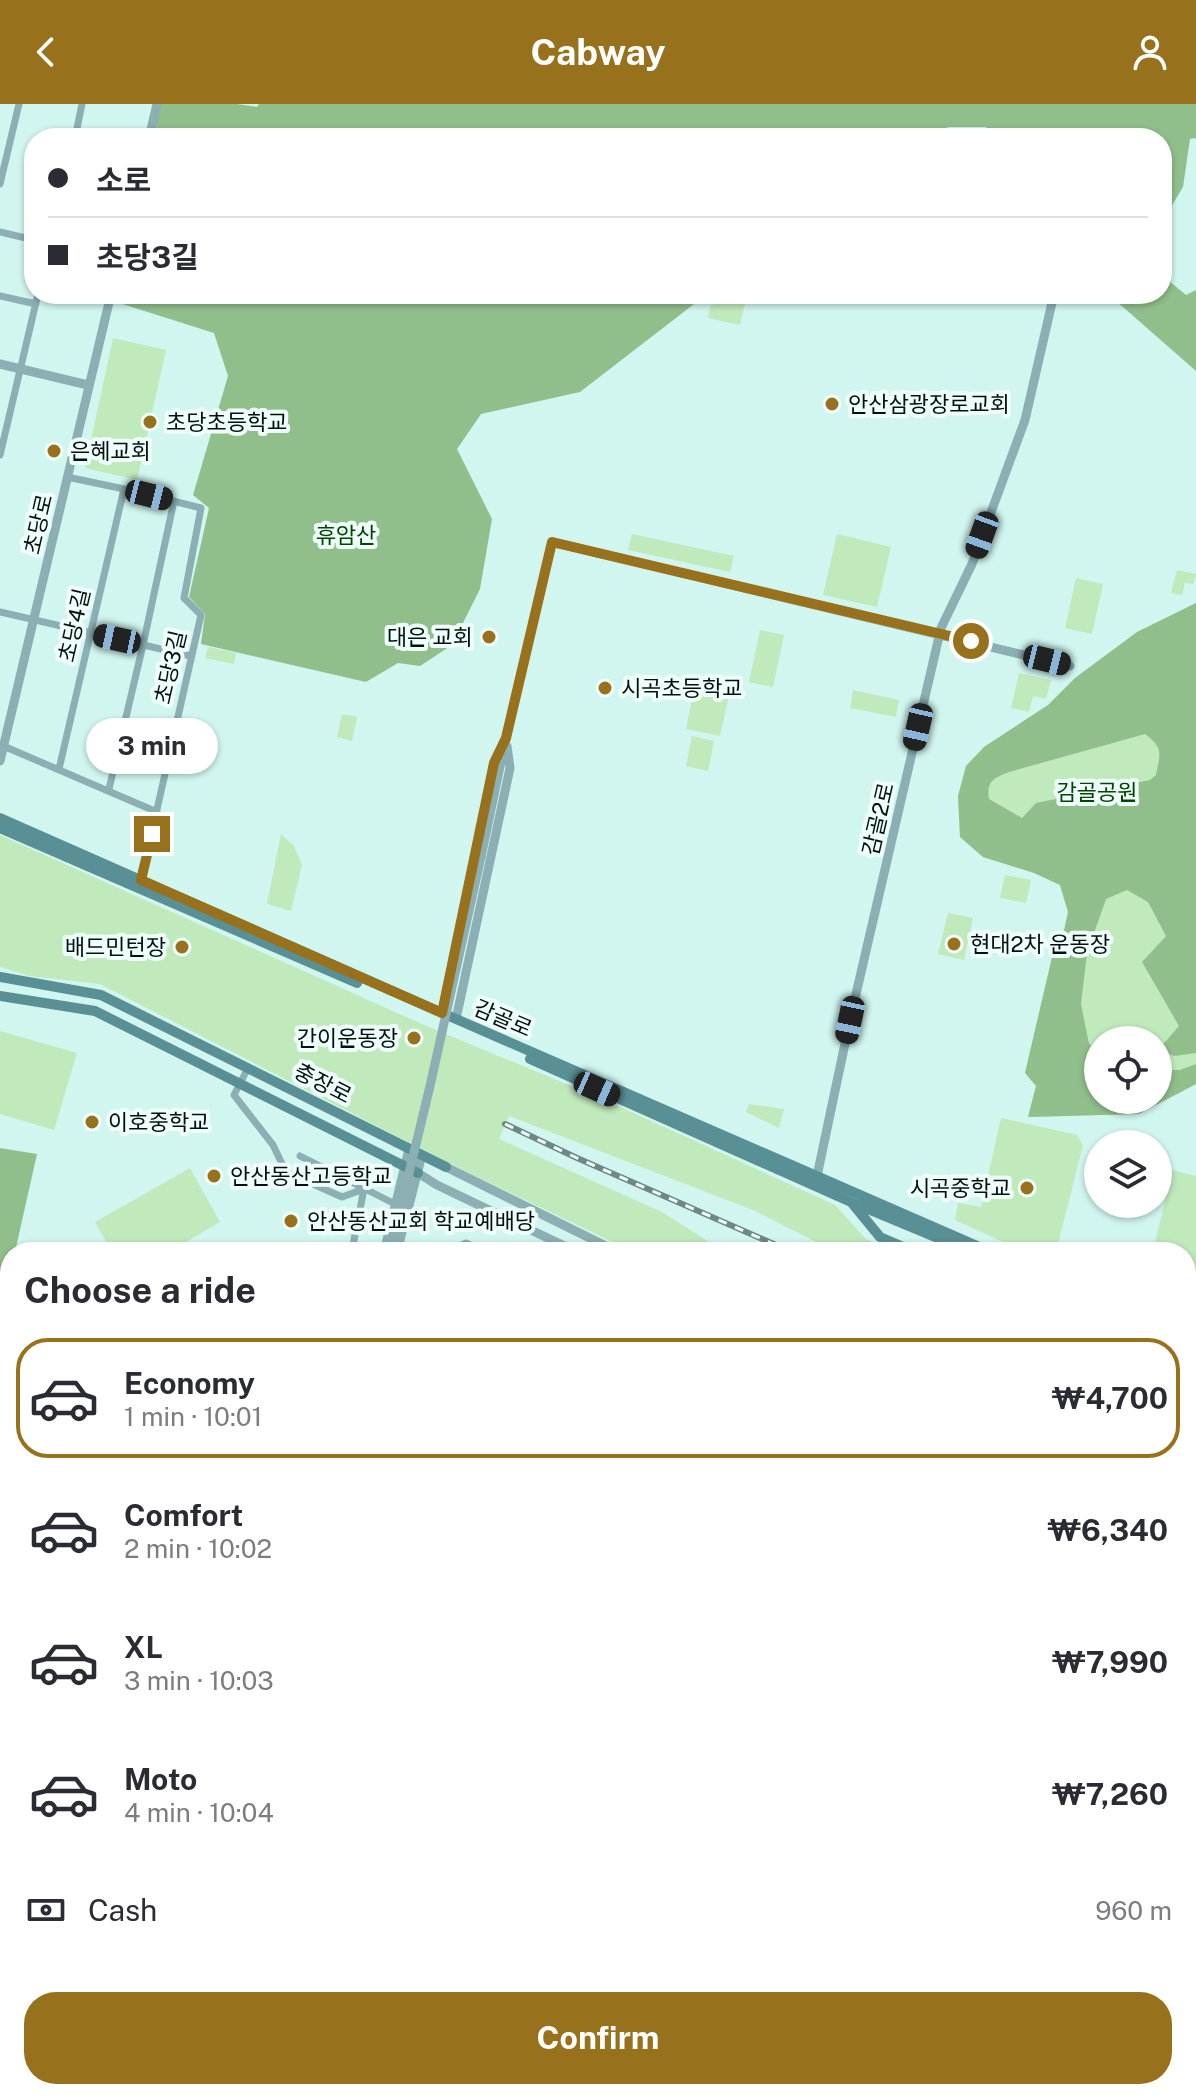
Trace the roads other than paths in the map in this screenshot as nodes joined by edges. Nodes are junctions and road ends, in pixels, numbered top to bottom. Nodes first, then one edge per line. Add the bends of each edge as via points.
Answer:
1 (19, 104) edge
2 (82, 104) edge
3 (157, 104) edge
4 (77, 128) edge
5 (151, 128) edge
6 (0, 184) edge
7 (0, 232) edge
8 (24, 238) edge
9 (0, 296) edge
10 (24, 301) edge
11 (36, 304) edge
12 (108, 304) edge
13 (1052, 304) edge
14 (0, 364) edge
15 (20, 369) junction
16 (88, 385) junction
17 (2, 433) edge
18 (0, 455) edge
19 (67, 477) junction
20 (124, 489) junction
21 (174, 501) junction
22 (0, 612) edge
23 (34, 621) junction
24 (90, 634) junction
25 (940, 634) junction
26 (143, 645) junction
27 (191, 656) junction
28 (1070, 666) dead end
29 (506, 738) junction
30 (2, 745) edge
31 (0, 761) edge
32 (59, 769) junction
33 (109, 789) junction
34 (157, 812) junction
35 (0, 818) edge
36 (0, 828) edge
37 (141, 880) junction
38 (0, 977) edge
39 (0, 996) edge
40 (441, 1016) junction
41 (455, 1022) junction
42 (248, 1068) junction
43 (239, 1085) junction
44 (409, 1149) junction
45 (422, 1155) junction
46 (300, 1156) dead end
47 (404, 1166) junction
48 (446, 1167) joint
49 (418, 1173) junction
50 (817, 1176) junction
51 (364, 1189) junction
52 (851, 1202) junction
53 (395, 1204) junction
54 (354, 1242) edge
55 (386, 1242) edge
56 (392, 1242) edge
57 (400, 1242) edge
58 (556, 1242) edge
59 (598, 1242) edge
60 (892, 1242) edge
61 (947, 1242) edge
62 (968, 1242) edge

1 - 6 street
2 - 4 street
3 - 5 street
7 - 8 street
9 - 10 street
11 - 15 street
12 - 16 street, 초당로
13 - 25 street, 감골2로 via 1025,420
14 - 15 street
15 - 16 street
15 - 17 street
16 - 19 street, 초당로
17 - 18 street
19 - 20 street, 초당3길
19 - 23 street, 초당로
20 - 21 street, 초당3길
20 - 24 street, 초당4길
21 - 26 street
21 - 27 street, 초당3길 via 201,508 184,598 201,615
22 - 23 street
23 - 24 street
23 - 30 street, 초당로
24 - 26 street
24 - 32 street, 초당4길
25 - 28 street
25 - 29 street via 552,542
25 - 50 street, 감골2로
26 - 27 street
26 - 33 street
27 - 34 street, 초당3길
29 - 40 street via 494,763
29 - 41 street via 510,768
29 - 56 street, bridge
30 - 31 street, 초당로
30 - 32 street
32 - 33 street
33 - 34 street
34 - 37 street, 초당3길
35 - 37 main road, 감골로
36 - 40 main road, 감골로
37 - 40 main road, 감골로
38 - 42 main road, 충장로 via 101,995
39 - 43 main road, 충장로 via 95,1011
40 - 41 main road, 감골로
41 - 50 main road, 감골로
41 - 52 main road, 감골로
42 - 43 street
42 - 44 main road, 충장로
43 - 47 main road, 충장로
43 - 51 street via 234,1095 273,1145 286,1172 342,1197
44 - 45 main road, 충장로
44 - 47 street
45 - 48 main road, 충장로
45 - 49 street
46 - 51 street
47 - 49 main road, 충장로
47 - 53 street
48 - 59 street, 충장로
49 - 57 street
49 - 58 street, 충장로
50 - 62 main road, 감골로
51 - 53 street
51 - 54 street
52 - 60 main road via 880,1237
52 - 61 main road, 감골로
53 - 55 street

